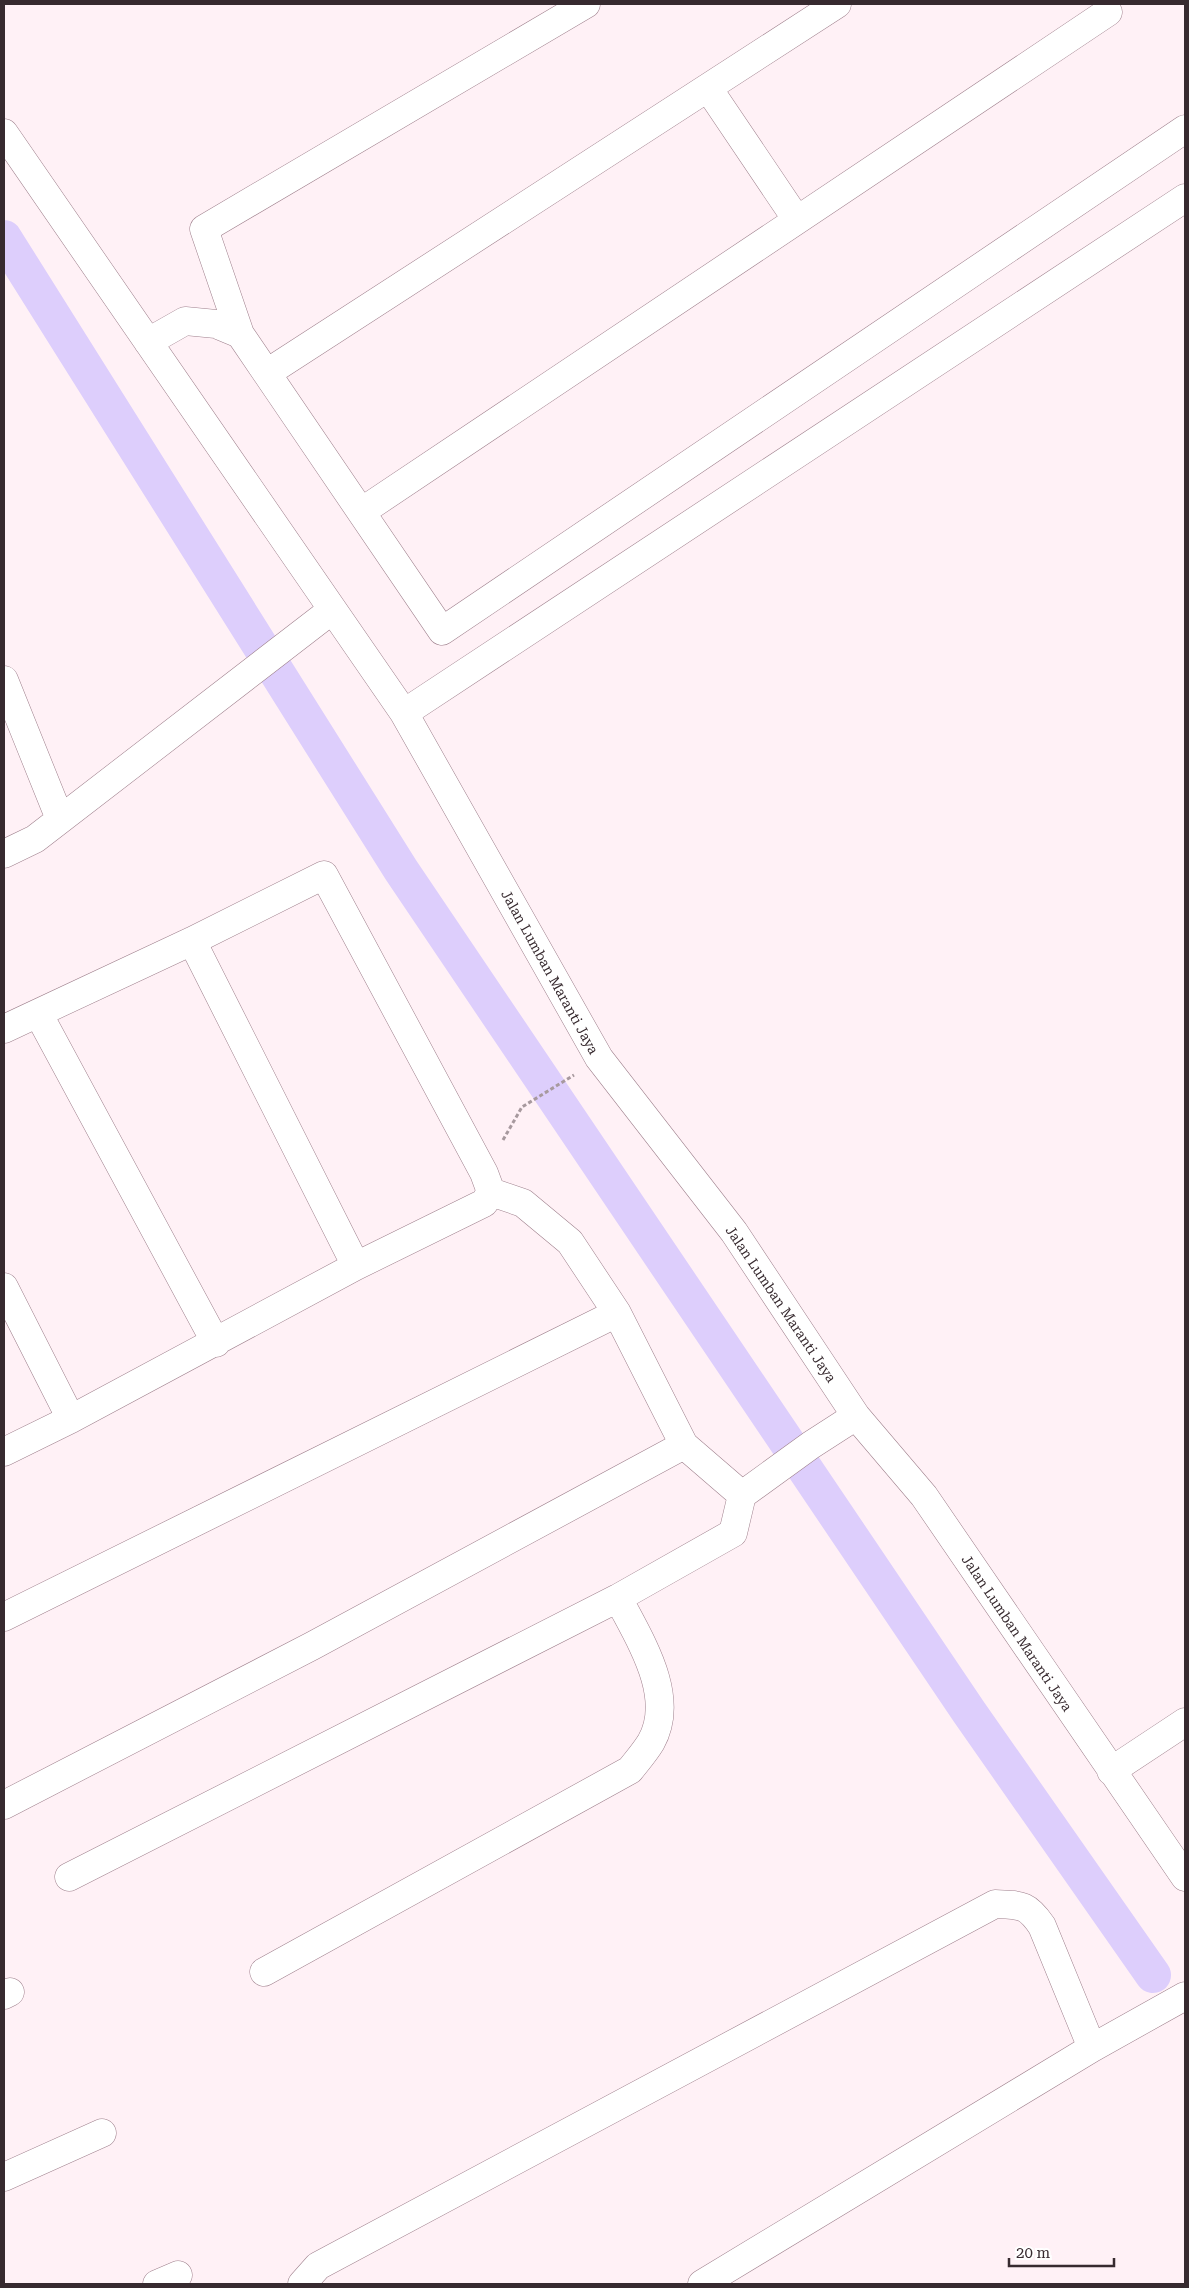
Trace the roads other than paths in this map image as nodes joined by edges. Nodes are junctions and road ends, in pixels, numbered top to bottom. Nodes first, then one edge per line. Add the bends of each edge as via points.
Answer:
1 (586, 4) edge
2 (837, 4) edge
3 (1108, 12) dead end
4 (708, 88) junction
5 (1185, 129) edge
6 (4, 133) edge
7 (1185, 198) edge
8 (797, 220) junction
9 (240, 334) junction
10 (148, 342) junction
11 (267, 373) junction
12 (361, 512) junction
13 (332, 610) junction
14 (4, 680) edge
15 (404, 713) junction
16 (60, 819) junction
17 (4, 854) edge
18 (192, 941) junction
19 (38, 1013) junction
20 (4, 1029) edge
21 (491, 1192) junction
22 (356, 1266) junction
23 (4, 1287) edge
24 (617, 1312) junction
25 (216, 1343) junction
26 (856, 1416) junction
27 (72, 1420) junction
28 (684, 1445) junction
29 (4, 1452) edge
30 (747, 1490) junction
31 (618, 1598) junction
32 (4, 1617) edge
33 (1185, 1722) edge
34 (1111, 1771) junction
35 (4, 1805) edge
36 (69, 1877) dead end
37 (1185, 1877) edge
38 (264, 1972) dead end
39 (1185, 1996) edge
40 (1092, 2048) junction
41 (102, 2133) dead end
42 (4, 2178) edge
43 (302, 2284) edge
44 (702, 2284) edge

1 - 9 street via 204,229
2 - 4 street
3 - 8 street
4 - 8 street
4 - 11 street
5 - 12 street via 442,631
6 - 10 street, Jalan Lumban Maranti Jaya
7 - 15 street
8 - 12 street
9 - 10 street via 216,324 184,321
9 - 11 street
10 - 13 street, Jalan Lumban Maranti Jaya
11 - 12 street
13 - 15 street, Jalan Lumban Maranti Jaya
13 - 16 street
14 - 16 street
15 - 26 street, Jalan Lumban Maranti Jaya via 599,1058 734,1232
16 - 17 street via 35,839
18 - 19 street
18 - 21 street via 324,875 484,1173
18 - 22 street
19 - 20 street
19 - 25 street
21 - 22 street via 484,1203
21 - 24 street via 523,1203 570,1242
22 - 25 street
23 - 27 street
24 - 28 street
24 - 32 street
25 - 27 street
26 - 30 street
26 - 34 street, Jalan Lumban Maranti Jaya via 924,1496
27 - 29 street
28 - 30 street
28 - 35 street via 312,1646
30 - 31 street via 733,1533
31 - 36 street
31 - 38 street via 652,1666 661,1706 652,1741 630,1770
33 - 34 street
34 - 37 street, Jalan Lumban Maranti Jaya
39 - 40 street
40 - 43 street via 1042,1926 1032,1911 1016,1905 995,1904 318,2266
40 - 44 street
41 - 42 street

